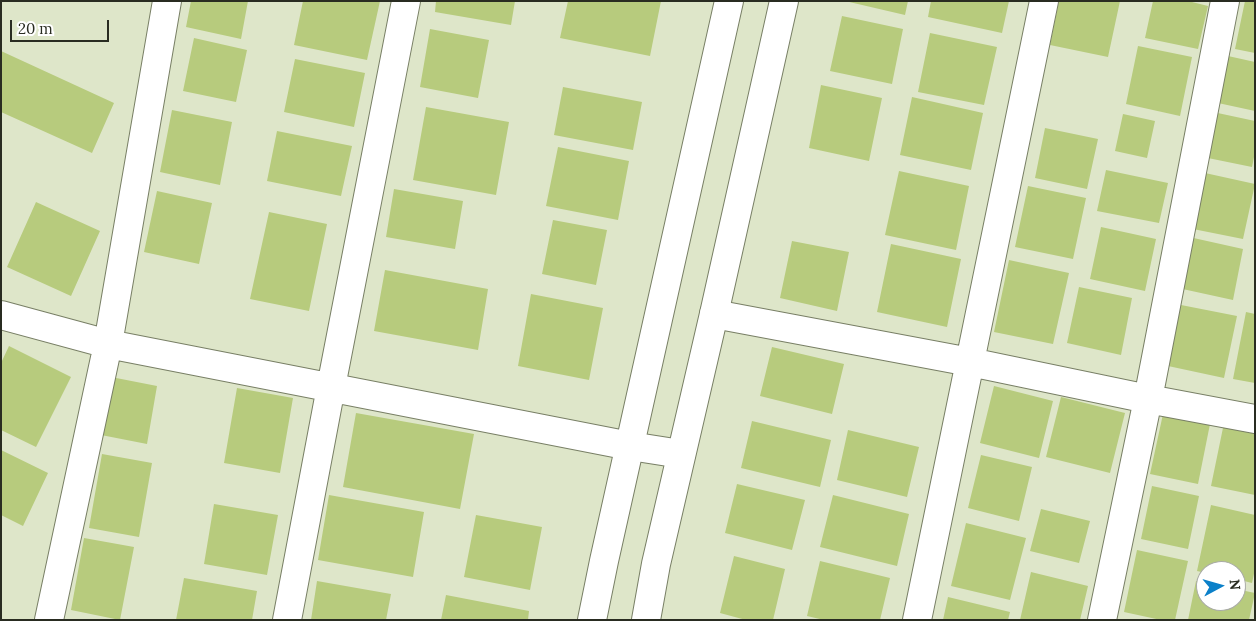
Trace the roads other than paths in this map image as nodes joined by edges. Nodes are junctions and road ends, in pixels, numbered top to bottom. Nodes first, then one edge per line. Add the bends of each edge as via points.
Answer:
1 (168, 1) edge
2 (406, 1) edge
3 (730, 1) edge
4 (784, 1) edge
5 (1044, 1) edge
6 (1225, 1) edge
7 (714, 314) junction
8 (1, 315) edge
9 (108, 344) junction
10 (970, 362) junction
11 (331, 387) junction
12 (1148, 399) junction
13 (1255, 419) edge
14 (630, 446) junction
15 (681, 454) junction
16 (49, 620) edge
17 (287, 620) edge
18 (592, 620) edge
19 (646, 620) edge
20 (917, 620) edge
21 (1102, 620) edge

1 - 9 street
2 - 11 street
3 - 14 street
4 - 7 street
5 - 10 street
6 - 12 street
7 - 10 street
7 - 15 street
8 - 9 street
9 - 11 street
9 - 16 street
10 - 12 street
10 - 20 street
11 - 14 street
11 - 17 street
12 - 13 street
12 - 21 street
14 - 15 street
14 - 18 street
15 - 19 street

